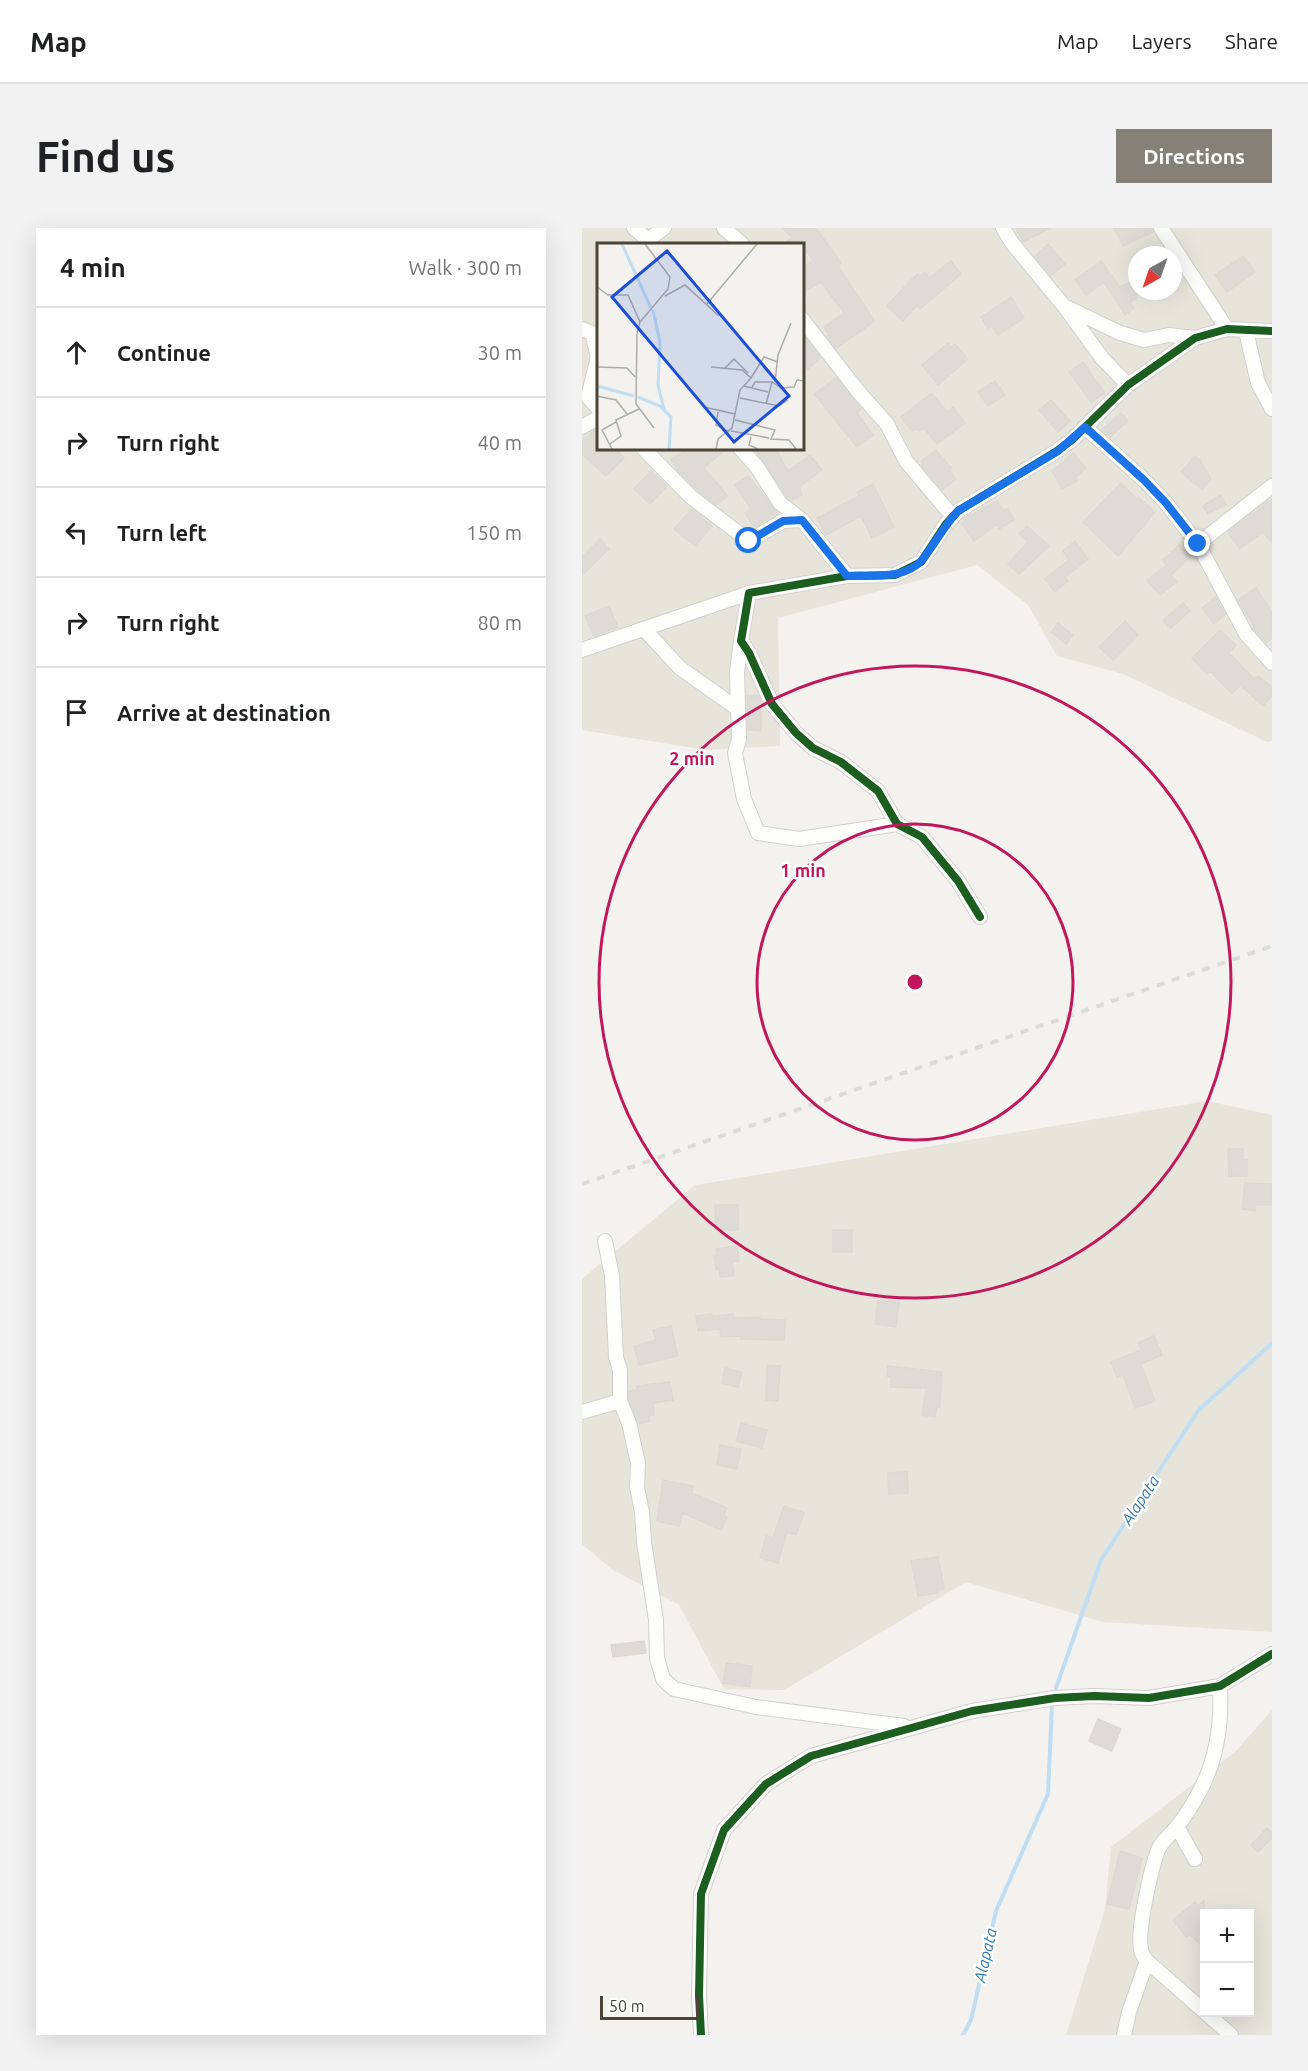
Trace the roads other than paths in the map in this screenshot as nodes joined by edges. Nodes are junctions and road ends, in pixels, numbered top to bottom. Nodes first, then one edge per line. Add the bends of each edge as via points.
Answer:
1 (634, 228) edge
2 (664, 228) edge
3 (724, 228) edge
4 (1003, 228) edge
5 (1161, 228) edge
6 (741, 243) edge
7 (1064, 306) junction
8 (804, 322) edge
9 (582, 329) edge
10 (1227, 329) junction
11 (1246, 331) junction
12 (1272, 331) edge
13 (1195, 338) junction
14 (597, 353) edge
15 (597, 361) edge
16 (1128, 385) junction
17 (597, 407) edge
18 (1272, 409) edge
19 (597, 419) edge
20 (582, 427) edge
21 (1085, 427) junction
22 (645, 450) edge
23 (742, 450) edge
24 (1272, 486) edge
25 (953, 517) junction
26 (802, 520) junction
27 (1198, 544) junction
28 (847, 576) junction
29 (749, 593) junction
30 (644, 629) junction
31 (741, 641) junction
32 (582, 650) edge
33 (1272, 663) edge
34 (738, 710) junction
35 (897, 824) junction
36 (980, 917) dead end
37 (605, 1241) dead end
38 (620, 1401) junction
39 (582, 1412) edge
40 (1272, 1654) edge
41 (1220, 1686) junction
42 (912, 1727) junction
43 (1176, 1827) junction
44 (1195, 1859) dead end
45 (1147, 1961) junction
46 (701, 2035) edge
47 (1124, 2035) edge
48 (1231, 2035) edge

1 - 2 street via 648,240
3 - 6 street
4 - 7 street
5 - 10 street
7 - 13 street via 1144,340 1169,335
7 - 16 street via 1102,358
8 - 25 street via 887,424 906,461
9 - 14 street via 592,333
10 - 11 street
10 - 13 street
11 - 12 street
11 - 18 street via 1258,383
13 - 16 street
15 - 17 street via 588,397
16 - 21 street
19 - 20 street
21 - 25 street via 1058,451 977,498
21 - 27 street via 1151,488
22 - 26 street via 691,497 749,541 783,521
23 - 26 street via 780,503
24 - 27 street
25 - 28 street via 921,562 895,574
26 - 28 street
27 - 33 street via 1246,634
28 - 29 street
29 - 30 street
29 - 31 street
30 - 32 street
30 - 34 street via 680,668
31 - 34 street
31 - 35 street via 772,704 796,733 878,791
34 - 35 street via 739,739 735,753 744,799 758,833 799,839
35 - 36 street via 922,837 958,881
37 - 38 street via 612,1276 616,1357 622,1384
38 - 39 street
38 - 42 street via 638,1463 637,1488 656,1620 657,1658 663,1678 674,1689 756,1707
40 - 41 street
41 - 42 street via 1149,1698 1055,1698 972,1711
41 - 43 street via 1219,1734 1201,1788
42 - 46 street via 811,1756 766,1784 724,1830 700,1894
43 - 44 street
43 - 45 street via 1159,1848 1141,1921 1141,1952
45 - 47 street
45 - 48 street

